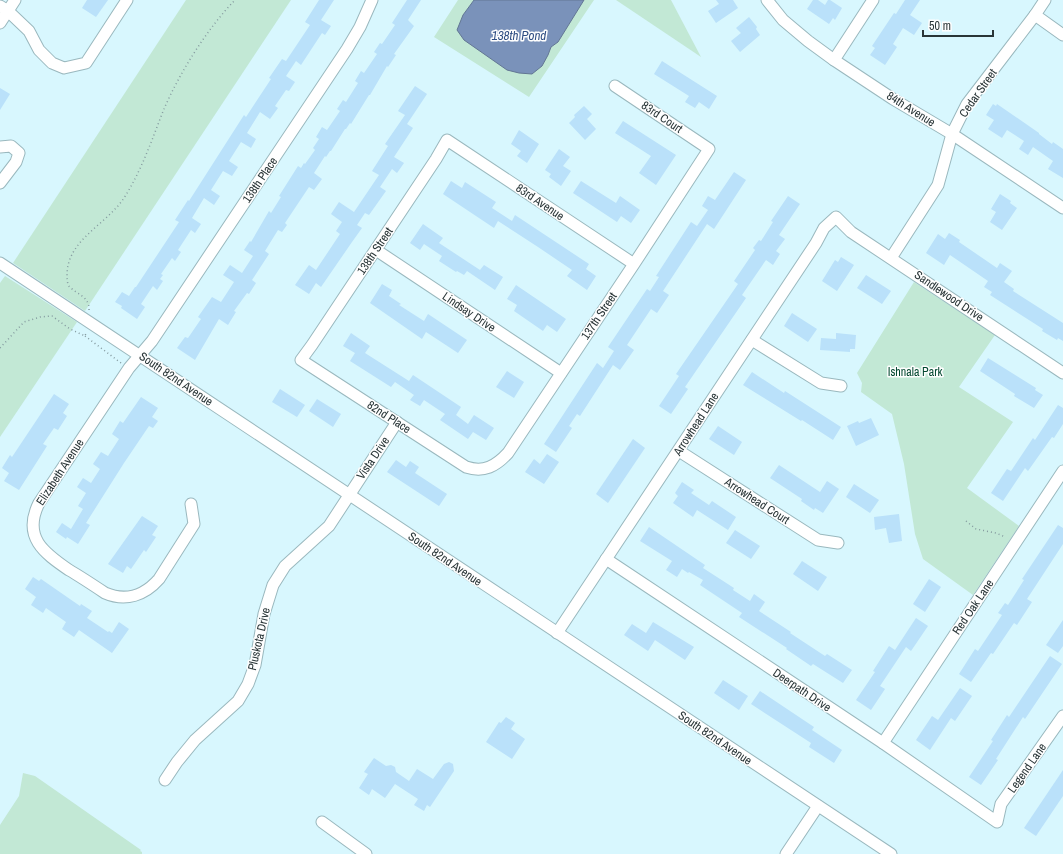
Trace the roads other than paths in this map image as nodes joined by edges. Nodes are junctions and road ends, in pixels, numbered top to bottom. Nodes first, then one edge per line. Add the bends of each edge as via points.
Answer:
1 (15, 0) edge
2 (127, 0) edge
3 (372, 0) edge
4 (767, 0) edge
5 (873, 0) edge
6 (1045, 0) edge
7 (4, 9) edge
8 (1035, 15) junction
9 (0, 23) edge
10 (1063, 35) edge
11 (834, 60) junction
12 (615, 86) dead end
13 (952, 134) junction
14 (447, 140) joint
15 (0, 147) edge
16 (709, 149) joint
17 (0, 183) edge
18 (1063, 208) edge
19 (836, 217) joint
20 (376, 250) junction
21 (891, 258) junction
22 (0, 263) edge
23 (634, 264) junction
24 (752, 340) junction
25 (140, 355) junction
26 (301, 360) joint
27 (561, 373) junction
28 (1063, 373) edge
29 (841, 386) dead end
30 (397, 422) junction
31 (679, 451) junction
32 (478, 470) joint
33 (1063, 471) edge
34 (348, 494) junction
35 (191, 504) dead end
36 (838, 543) dead end
37 (606, 559) junction
38 (557, 633) junction
39 (1063, 716) edge
40 (883, 743) junction
41 (165, 780) dead end
42 (818, 806) junction
43 (322, 822) dead end
44 (997, 822) joint
45 (366, 854) edge
46 (786, 854) edge
47 (891, 854) edge

1 - 7 street
2 - 7 street via 86,63 64,68 52,63 39,50 28,31
3 - 25 street, 138th Place via 347,49 152,341
4 - 11 street, 84th Avenue via 783,20
5 - 11 street
6 - 8 street, Cedar Street
7 - 9 street
8 - 10 street
8 - 13 street, Cedar Street via 967,104
11 - 13 street, 84th Avenue
12 - 16 street, 83rd Court
13 - 18 street, 84th Avenue
13 - 21 street, Cedar Street via 938,185
14 - 20 street, 138th Street
14 - 23 street, 83rd Avenue
15 - 17 street via 11,146 19,153 16,162
16 - 23 street, 137th Street
19 - 21 street, Sandlewood Drive via 851,232
19 - 24 street, Arrowhead Lane via 824,228
20 - 26 street, 138th Street
20 - 27 street, Lindsay Drive
21 - 28 street, Sandlewood Drive
22 - 25 street, South 82nd Avenue
23 - 27 street, 137th Street
24 - 29 street via 821,383
24 - 31 street, Arrowhead Lane
25 - 34 street, South 82nd Avenue
25 - 35 street, Elizabeth Avenue via 39,503 33,526 36,539 51,557 106,593 119,597 132,596 144,593 152,586 194,524
26 - 30 street, 82nd Place
27 - 32 street, 137th Street via 508,453 494,466
30 - 32 street, 82nd Place via 466,467
30 - 34 street, Vista Drive
31 - 36 street, Arrowhead Court via 818,540
31 - 37 street, Arrowhead Lane
33 - 40 street, Red Oak Lane
34 - 38 street, South 82nd Avenue
34 - 41 street, Pluskota Drive via 329,526 285,566 273,585 264,614 255,665 238,701 195,740
37 - 38 street, Arrowhead Lane
37 - 40 street, Deerpath Drive
38 - 42 street, South 82nd Avenue
39 - 44 street, Legend Lane via 1001,804
40 - 44 street, Deerpath Drive
42 - 46 street
42 - 47 street, South 82nd Avenue
43 - 45 street

